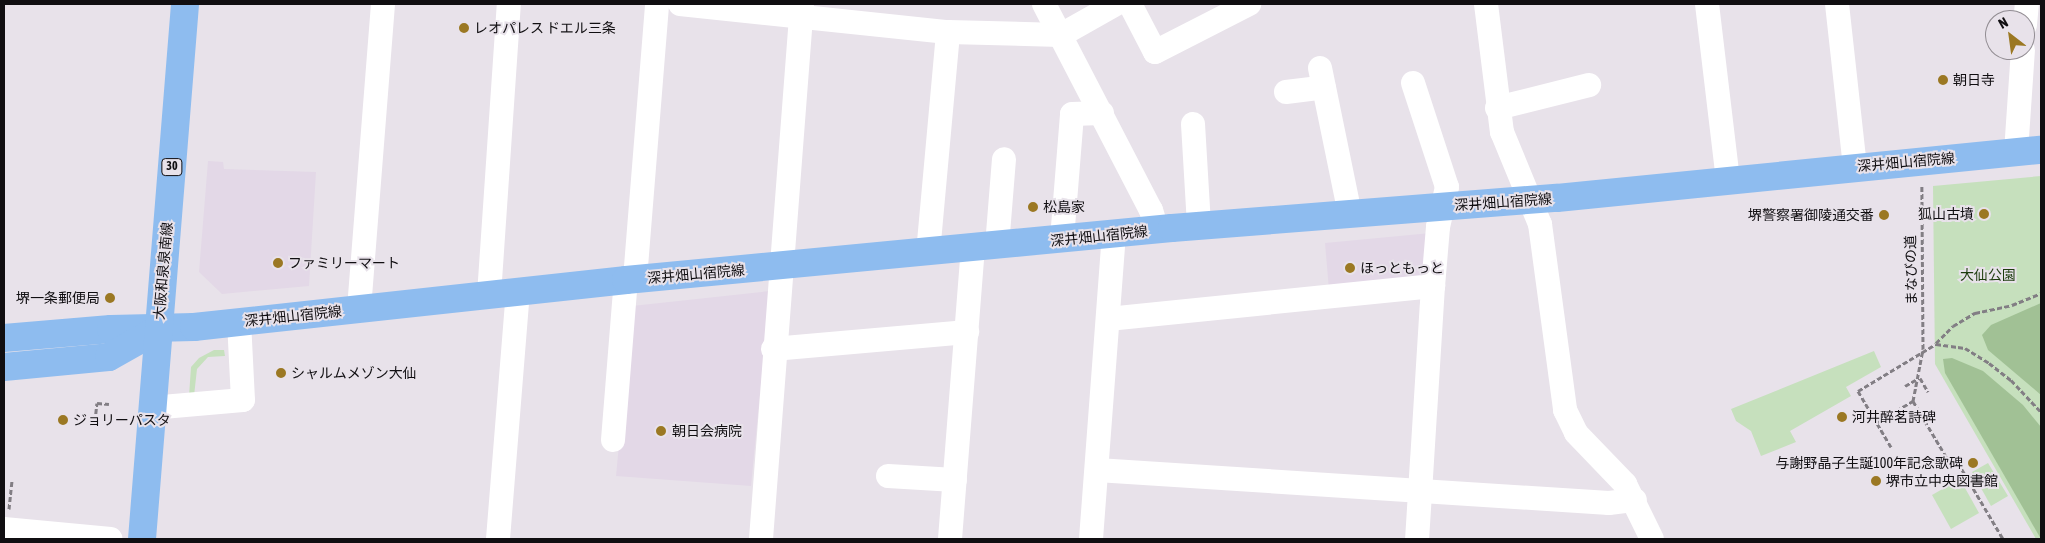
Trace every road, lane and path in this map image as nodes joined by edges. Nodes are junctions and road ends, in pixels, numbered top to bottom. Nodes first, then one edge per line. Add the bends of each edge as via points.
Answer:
1 (185, 4) edge
2 (383, 4) edge
3 (509, 4) edge
4 (656, 4) edge
5 (680, 4) edge
6 (1044, 4) edge
7 (1116, 4) edge
8 (1130, 4) edge
9 (1249, 4) edge
10 (1486, 4) edge
11 (1707, 4) edge
12 (1837, 4) edge
13 (802, 11) edge
14 (948, 32) junction
15 (1060, 35) junction
16 (2023, 60) edge
17 (1413, 83) dead end
18 (1589, 85) dead end
19 (1286, 92) dead end
20 (1497, 108) junction
21 (1102, 113) junction
22 (1193, 124) dead end
23 (2028, 151) edge
24 (1004, 159) dead end
25 (1855, 167) junction
26 (1728, 180) junction
27 (1922, 191) dead end
28 (1532, 200) junction
29 (1442, 206) junction
30 (1350, 214) junction
31 (1199, 226) junction
32 (1157, 230) junction
33 (1114, 234) junction
34 (1062, 240) junction
35 (985, 247) junction
36 (928, 253) junction
37 (781, 266) junction
38 (630, 280) junction
39 (1433, 286) junction
40 (518, 292) junction
41 (2041, 293) edge
42 (489, 295) junction
43 (359, 309) junction
44 (1108, 319) junction
45 (239, 322) junction
46 (158, 329) junction
47 (968, 332) junction
48 (4, 338) edge
49 (1936, 344) junction
50 (773, 349) junction
51 (1924, 349) junction
52 (4, 367) edge
53 (1919, 378) junction
54 (1905, 386) dead end
55 (1928, 392) dead end
56 (1913, 401) junction
57 (109, 404) dead end
58 (151, 408) junction
59 (2041, 412) edge
60 (90, 420) dead end
61 (1876, 422) junction
62 (613, 440) dead end
63 (1890, 447) dead end
64 (1097, 470) junction
65 (888, 476) dead end
66 (955, 480) junction
67 (1421, 492) junction
68 (1635, 500) junction
69 (4, 529) edge
70 (111, 539) edge
71 (142, 539) edge
72 (498, 539) edge
73 (761, 539) edge
74 (950, 539) edge
75 (1091, 539) edge
76 (1416, 539) edge
77 (1652, 539) edge
78 (2002, 539) edge

1 - 46 main road, 大阪和泉泉南線 / 30
2 - 43 street
3 - 42 street
4 - 38 street
5 - 13 street
6 - 15 street
7 - 15 street
8 - 9 street via 1156,52
10 - 20 street
11 - 26 street
12 - 25 street
13 - 14 street
13 - 37 street
14 - 15 street
14 - 36 street
15 - 21 street
16 - 23 street
17 - 29 street via 1446,187
18 - 20 street
19 - 30 street via 1322,77
20 - 28 street via 1505,140
21 - 32 street via 1151,210
21 - 34 street via 1072,114
22 - 31 street
23 - 25 main road, 深井畑山宿院線
24 - 35 street
25 - 26 main road, 深井畑山宿院線
26 - 28 main road, 深井畑山宿院線
27 - 51 path, まなびの道
28 - 29 main road, 深井畑山宿院線
28 - 68 street via 1540,224 1565,410 1576,433 1614,470
29 - 30 main road, 深井畑山宿院線
29 - 39 street
30 - 31 main road, 深井畑山宿院線
31 - 32 main road, 深井畑山宿院線
32 - 33 main road, 深井畑山宿院線
33 - 34 main road, 深井畑山宿院線
33 - 44 street
34 - 35 main road, 深井畑山宿院線
35 - 36 main road, 深井畑山宿院線
35 - 47 street
36 - 37 main road, 深井畑山宿院線
37 - 38 main road, 深井畑山宿院線
37 - 50 street
38 - 40 main road, 深井畑山宿院線
38 - 62 street
39 - 44 street
39 - 67 street
40 - 42 main road, 深井畑山宿院線
40 - 72 street
41 - 49 path via 2012,305 1975,314 1953,326
42 - 43 main road, 深井畑山宿院線
43 - 45 main road, 深井畑山宿院線
44 - 64 street
45 - 46 main road, 深井畑山宿院線
45 - 58 street via 243,400
46 - 48 main road, 深井畑山宿院線 via 111,329
46 - 52 main road, 深井畑山宿院線 via 109,357
46 - 58 main road, 大阪和泉泉南線 / 30
47 - 50 street
47 - 66 street
49 - 51 path
49 - 59 path via 1965,348 1989,363
50 - 73 street
51 - 53 path, まなびの道
51 - 61 path via 1858,390
53 - 54 path
53 - 55 path
53 - 56 path, まなびの道
56 - 61 path
56 - 78 path via 1948,460 1954,456
57 - 60 path via 97,403 95,421
58 - 71 main road, 大阪和泉泉南線 / 30
61 - 63 path
64 - 67 street
64 - 75 street
65 - 66 street
66 - 74 street
67 - 68 street via 1609,503
67 - 76 street
68 - 77 street
69 - 70 street

